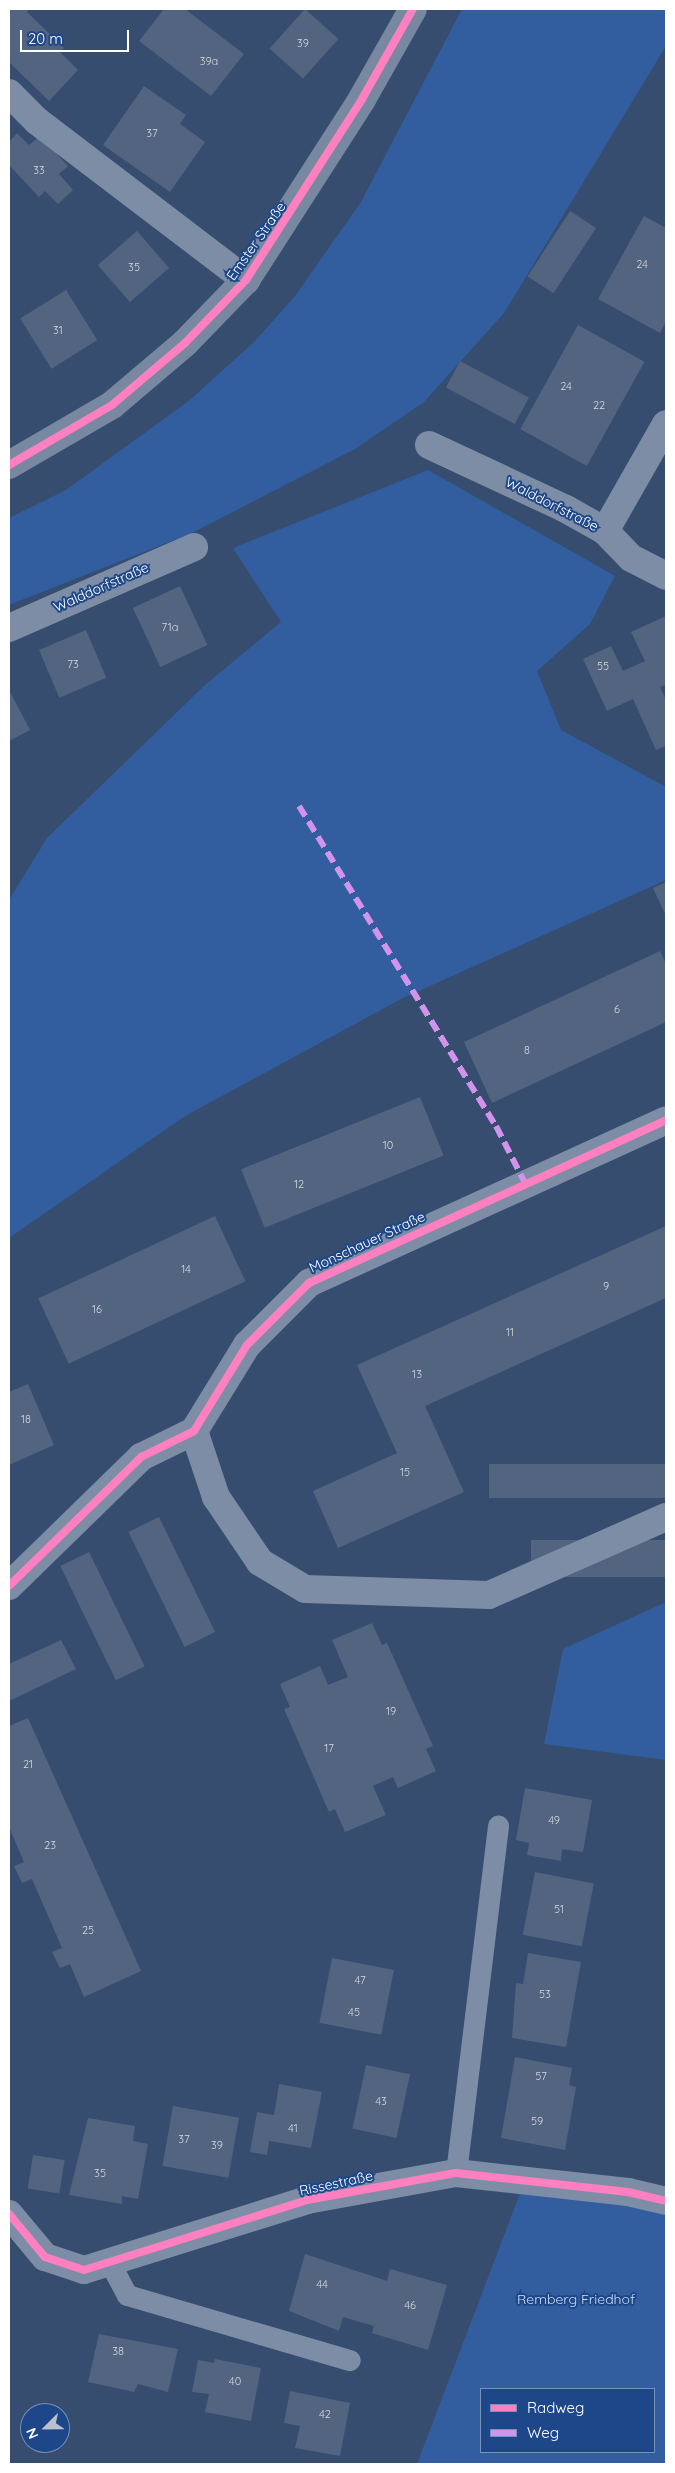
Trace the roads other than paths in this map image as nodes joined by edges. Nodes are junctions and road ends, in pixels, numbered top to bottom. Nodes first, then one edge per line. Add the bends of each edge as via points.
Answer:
1 (413, 9) edge
2 (9, 93) edge
3 (246, 280) junction
4 (666, 424) edge
5 (429, 445) dead end
6 (9, 465) edge
7 (605, 532) junction
8 (194, 547) dead end
9 (666, 576) edge
10 (9, 628) edge
11 (666, 1120) edge
12 (194, 1431) junction
13 (666, 1517) edge
14 (9, 1586) edge
15 (498, 1826) dead end
16 (456, 2173) junction
17 (666, 2201) edge
18 (9, 2214) edge
19 (112, 2265) junction
20 (350, 2360) dead end

1 - 3 street, Emster Straße via 362,99
2 - 3 street, Emster Straße via 37,121
3 - 6 street, Emster Straße via 185,343 112,405
4 - 7 street
5 - 7 street, Walddorfstraße
7 - 9 street, Walddorfstraße via 631,558
8 - 10 street, Walddorfstraße
11 - 12 street, Monschauer Straße via 309,1283 247,1345
12 - 13 street via 216,1497 260,1562 305,1589 489,1595
12 - 14 street via 141,1457
15 - 16 lane
16 - 17 street, Rissestraße via 628,2192
16 - 19 street, Rissestraße via 307,2200
18 - 19 street, Rissestraße via 45,2256 61,2265 84,2270
19 - 20 lane via 127,2295

